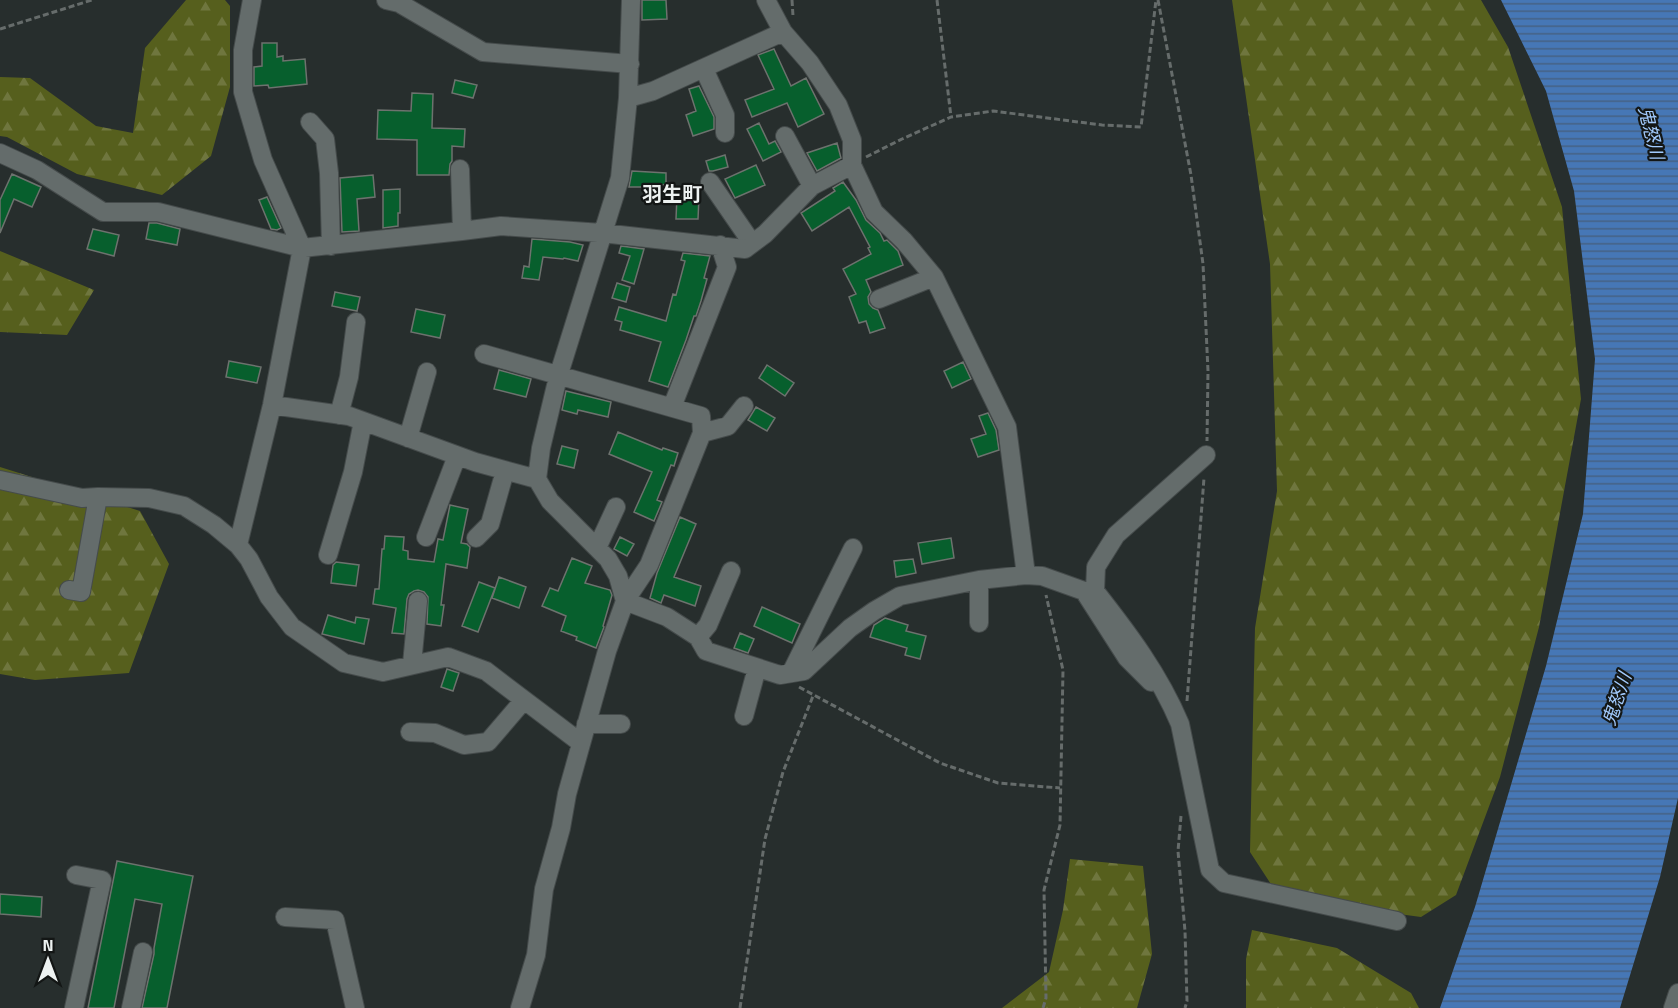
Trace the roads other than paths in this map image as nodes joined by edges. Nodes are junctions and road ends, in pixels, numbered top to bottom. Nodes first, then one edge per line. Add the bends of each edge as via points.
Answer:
1 (252, 0) edge
2 (386, 0) edge
3 (631, 0) edge
4 (766, 0) edge
5 (783, 32) junction
6 (630, 64) junction
7 (704, 69) junction
8 (628, 98) junction
9 (310, 123) dead end
10 (725, 133) dead end
11 (785, 136) dead end
12 (0, 153) edge
13 (852, 165) junction
14 (460, 169) dead end
15 (710, 182) dead end
16 (812, 186) junction
17 (462, 231) junction
18 (602, 233) junction
19 (752, 243) junction
20 (720, 245) junction
21 (331, 246) junction
22 (302, 248) junction
23 (934, 277) junction
24 (879, 299) dead end
25 (356, 322) dead end
26 (484, 354) dead end
27 (427, 372) dead end
28 (558, 376) junction
29 (272, 405) junction
30 (744, 406) dead end
31 (672, 407) junction
32 (339, 415) junction
33 (363, 421) junction
34 (702, 433) junction
35 (408, 438) junction
36 (1206, 454) road end
37 (457, 456) junction
38 (505, 471) junction
39 (537, 479) junction
40 (0, 480) edge
41 (98, 496) junction
42 (616, 507) dead end
43 (426, 537) dead end
44 (476, 538) dead end
45 (238, 545) junction
46 (597, 548) junction
47 (853, 548) dead end
48 (328, 555) dead end
49 (731, 571) dead end
50 (1034, 576) junction
51 (979, 580) junction
52 (69, 590) dead end
53 (418, 601) dead end
54 (625, 601) junction
55 (979, 623) dead end
56 (698, 637) junction
57 (412, 664) junction
58 (757, 668) junction
59 (785, 674) junction
60 (524, 700) junction
61 (1179, 703) junction
62 (744, 716) dead end
63 (586, 724) junction
64 (621, 724) dead end
65 (410, 732) dead end
66 (581, 743) junction
67 (76, 875) dead end
68 (285, 916) dead end
69 (1397, 921) dead end
70 (143, 952) dead end
71 (1678, 993) edge
72 (74, 1008) edge
73 (131, 1008) edge
74 (355, 1008) edge
75 (520, 1008) edge
76 (1673, 1008) edge

1 - 22 street via 243,50 243,92 263,160
2 - 6 street via 399,3 483,52
3 - 6 street
4 - 5 street
5 - 7 street
5 - 13 street via 838,105 852,140
6 - 8 street
7 - 8 street
7 - 10 street via 725,115
8 - 18 street via 620,178
9 - 21 street via 325,139
11 - 16 street
12 - 22 street via 37,170 103,212 158,212
13 - 16 street
13 - 23 street via 874,212
14 - 17 street
15 - 19 street
16 - 19 street
17 - 18 street via 501,226
17 - 21 street
18 - 20 street
18 - 28 street
19 - 20 street via 745,249
20 - 31 street via 727,267
21 - 22 street
22 - 29 street
23 - 24 street
23 - 50 street via 1007,427
25 - 32 street via 350,376
26 - 28 street
27 - 35 street
28 - 31 street
28 - 39 street
29 - 32 street
29 - 45 street
30 - 34 street via 728,426
31 - 34 street via 701,416
32 - 33 street
33 - 35 street
33 - 48 street
34 - 54 street via 649,565
35 - 37 street
36 - 61 street via 1116,535 1096,567 1095,591
37 - 38 street
37 - 43 street
38 - 39 street
38 - 44 street via 490,524
39 - 46 street via 550,501
40 - 41 street via 82,498
41 - 45 street via 149,498 184,506
41 - 52 street via 81,592
42 - 46 street
45 - 57 street via 292,627 344,663 382,672
46 - 54 street via 618,576
47 - 59 street
49 - 56 street via 708,625
50 - 51 street
50 - 61 street via 1084,591 1127,658
51 - 55 street
51 - 59 street via 900,596 850,628 804,670
53 - 57 street
54 - 56 street via 667,617
54 - 63 street
56 - 58 street via 706,651
57 - 60 street via 448,657 486,671
58 - 59 street
58 - 62 street
60 - 65 street via 488,742 464,745 435,733
60 - 66 street
61 - 69 street via 1210,870 1224,883
63 - 64 street
63 - 66 street
66 - 75 street via 544,889 536,955
67 - 72 street via 102,880
68 - 74 street via 334,920
70 - 73 street
71 - 76 street

